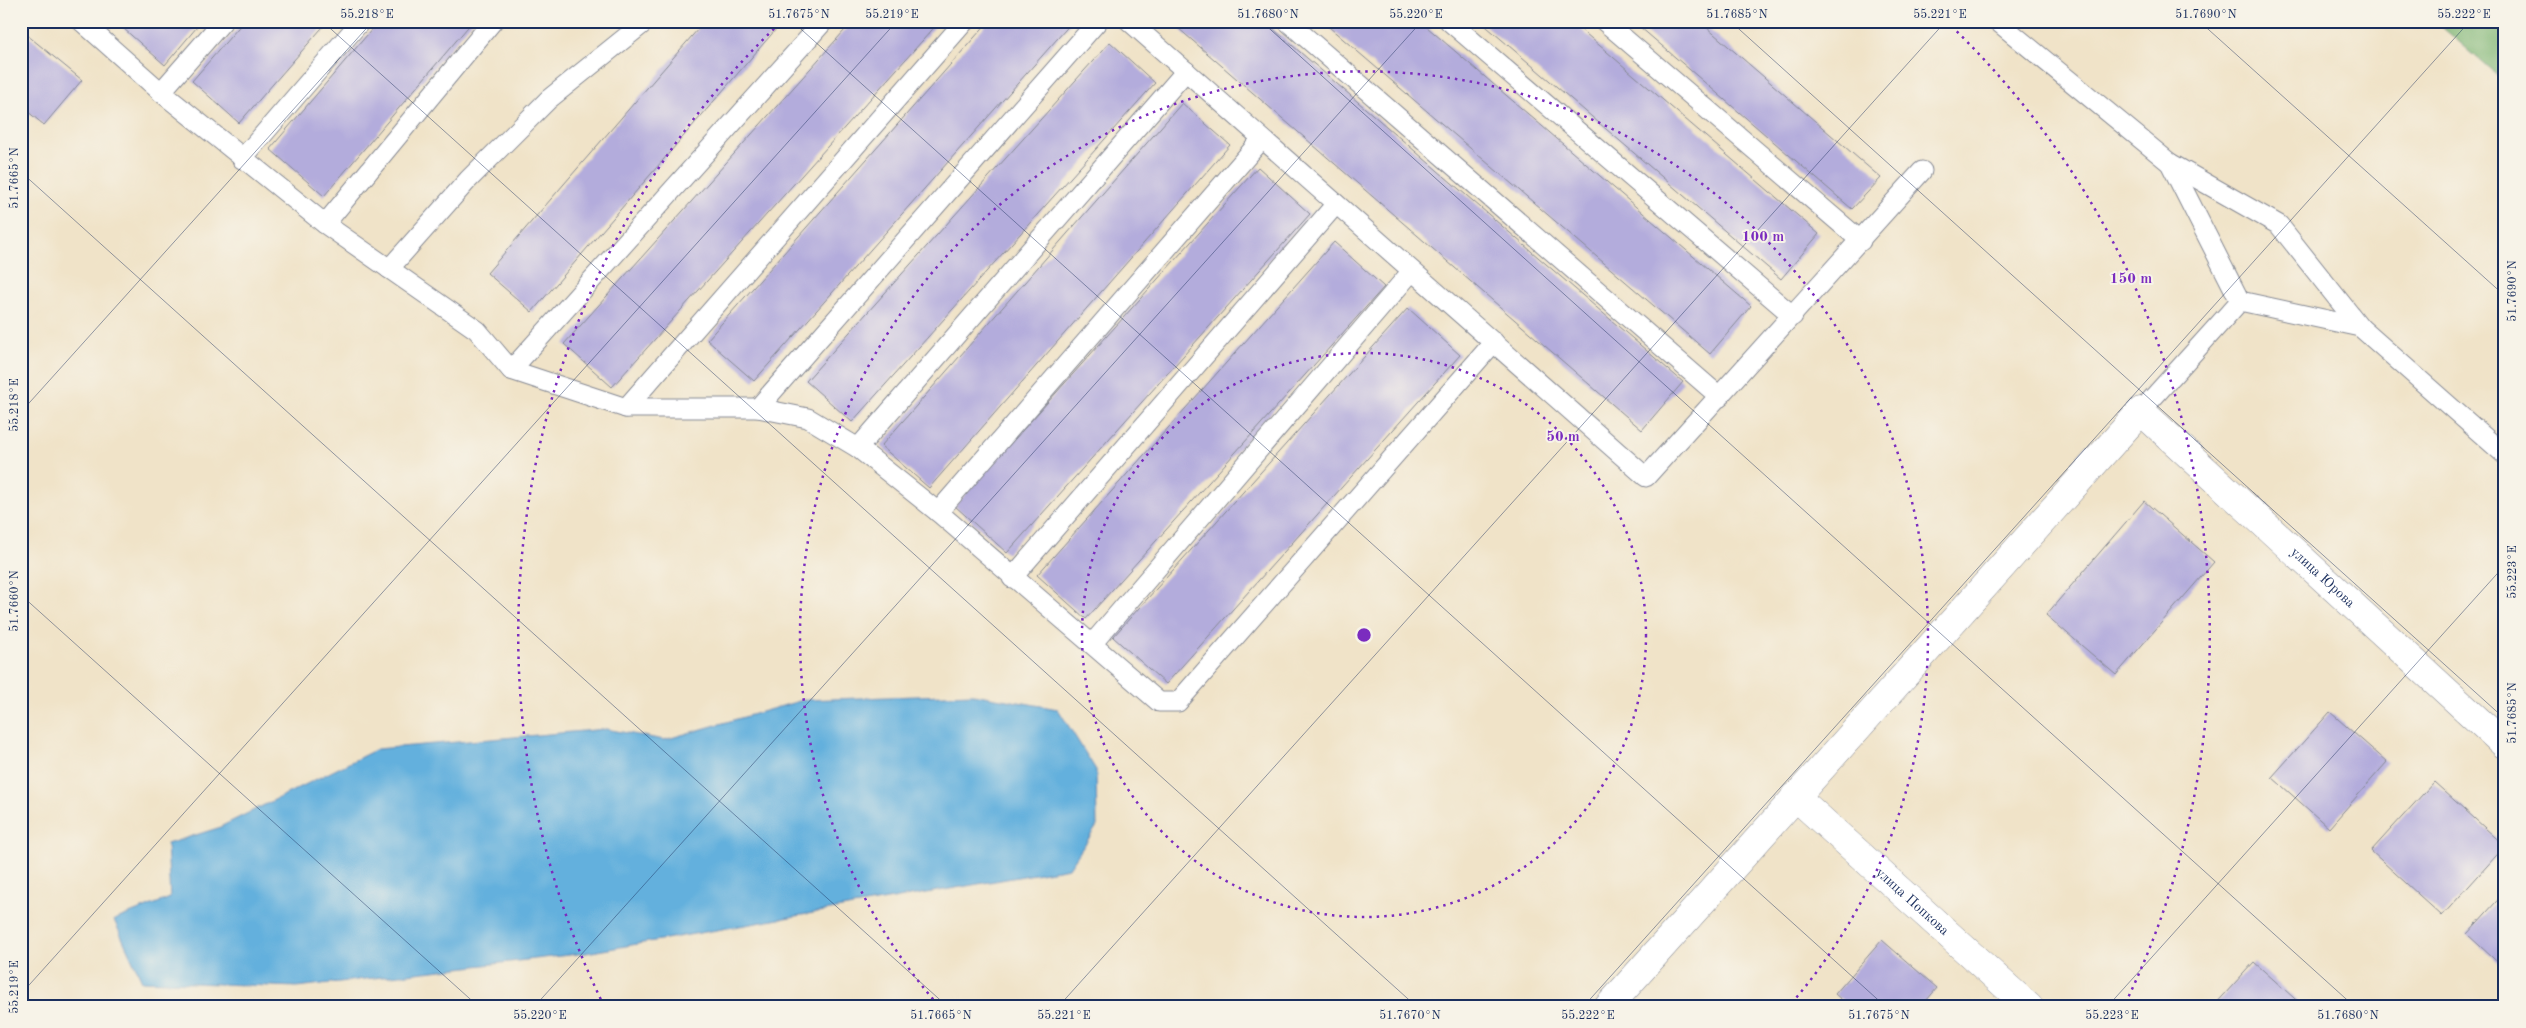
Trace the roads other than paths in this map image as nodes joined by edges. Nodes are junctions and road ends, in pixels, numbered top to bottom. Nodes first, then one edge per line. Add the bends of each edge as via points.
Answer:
1 (223, 21) edge
2 (361, 21) edge
3 (493, 21) edge
4 (646, 21) edge
5 (824, 21) edge
6 (965, 21) edge
7 (1098, 21) edge
8 (1129, 21) edge
9 (1287, 21) edge
10 (1449, 21) edge
11 (1604, 21) edge
12 (1998, 21) edge
13 (85, 22) edge
14 (1186, 71) junction
15 (161, 92) junction
16 (1262, 138) junction
17 (242, 159) junction
18 (2170, 163) junction
19 (1922, 171) dead end
20 (1336, 204) junction
21 (325, 224) junction
22 (1860, 241) junction
23 (389, 269) junction
24 (1412, 271) junction
25 (2240, 300) junction
26 (1793, 316) junction
27 (2360, 327) junction
28 (1494, 342) junction
29 (511, 370) junction
30 (1720, 397) junction
31 (626, 408) junction
32 (758, 408) junction
33 (2141, 411) junction
34 (858, 448) junction
35 (2505, 455) edge
36 (938, 512) junction
37 (1012, 578) junction
38 (1092, 644) junction
39 (2505, 745) edge
40 (1795, 796) junction
41 (1608, 1007) edge
42 (2029, 1007) edge

1 - 15 lane
2 - 17 lane
3 - 21 lane
4 - 23 lane via 548,99 468,180
5 - 29 lane
6 - 31 lane
7 - 32 lane
8 - 14 lane
9 - 30 lane
10 - 26 lane
11 - 22 lane
12 - 18 lane
13 - 15 lane
14 - 16 lane
14 - 34 lane
15 - 17 lane
16 - 20 lane
16 - 36 lane
17 - 21 lane
18 - 25 lane
18 - 27 lane via 2279,225
19 - 22 lane
20 - 24 lane
20 - 37 lane
21 - 23 lane
22 - 26 lane
23 - 29 lane via 477,330
24 - 28 lane
24 - 38 lane
25 - 27 lane
25 - 33 lane
26 - 30 lane
27 - 35 lane
28 - 30 lane via 1646,477
28 - 38 lane via 1178,702 1159,702
29 - 31 lane
31 - 32 lane
32 - 34 lane via 808,418
33 - 39 street, улица Юрова
33 - 40 street
34 - 36 lane
36 - 37 lane
37 - 38 lane
40 - 41 street
40 - 42 street, улица Попкова

